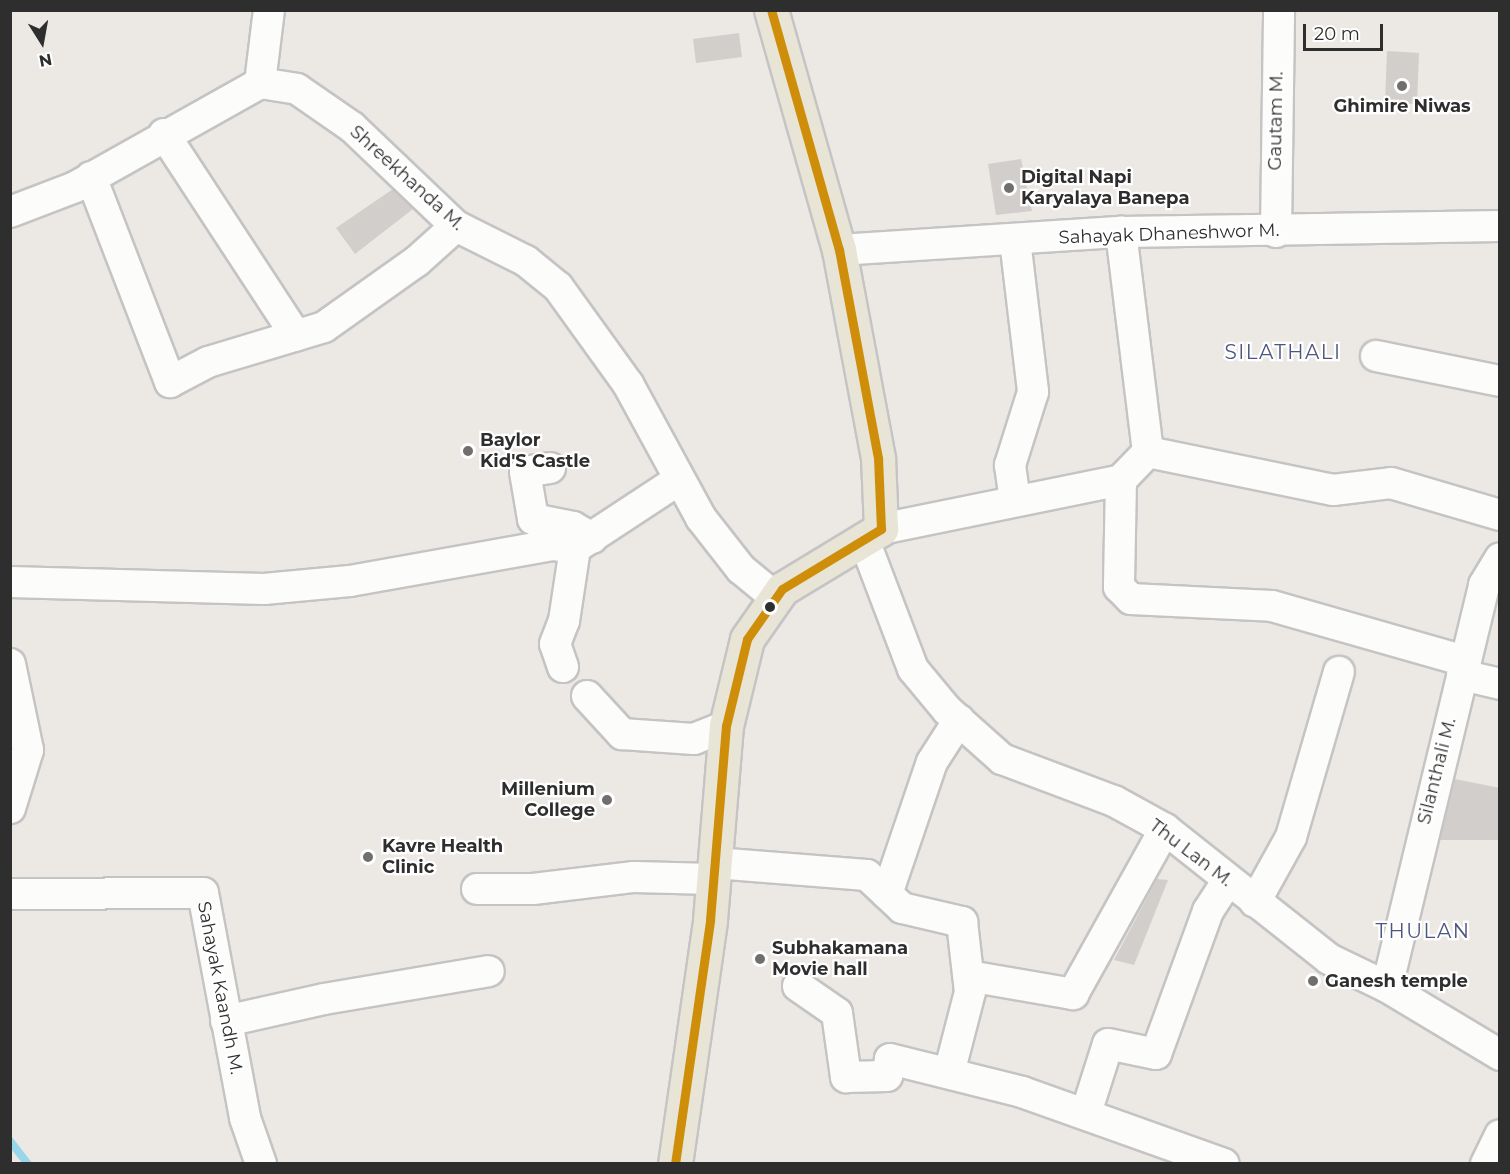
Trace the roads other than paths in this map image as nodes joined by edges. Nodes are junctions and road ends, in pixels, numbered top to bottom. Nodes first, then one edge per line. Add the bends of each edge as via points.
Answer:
1 (268, 10) edge
2 (1279, 10) edge
3 (774, 11) edge
4 (260, 83) junction
5 (164, 134) junction
6 (91, 177) junction
7 (10, 212) edge
8 (456, 226) junction
9 (1500, 226) edge
10 (1121, 232) junction
11 (1276, 232) junction
12 (1015, 240) junction
13 (839, 250) junction
14 (296, 336) junction
15 (1376, 356) dead end
16 (1500, 381) edge
17 (1148, 452) junction
18 (550, 468) dead end
19 (1121, 480) junction
20 (678, 481) junction
21 (1015, 499) junction
22 (1500, 515) edge
23 (873, 534) junction
24 (584, 543) junction
25 (1500, 558) edge
26 (10, 582) edge
27 (775, 597) junction
28 (10, 664) edge
29 (563, 667) dead end
30 (1463, 668) junction
31 (1339, 672) dead end
32 (1500, 684) edge
33 (587, 696) dead end
34 (959, 720) junction
35 (726, 726) junction
36 (10, 808) edge
37 (1165, 829) junction
38 (714, 871) junction
39 (1228, 880) junction
40 (477, 889) dead end
41 (10, 894) edge
42 (886, 894) junction
43 (1255, 902) junction
44 (489, 971) dead end
45 (969, 976) junction
46 (798, 986) dead end
47 (1386, 987) junction
48 (226, 1021) junction
49 (1500, 1055) edge
50 (949, 1073) junction
51 (1086, 1113) junction
52 (1500, 1134) edge
53 (261, 1164) edge
54 (675, 1164) edge
55 (1224, 1164) edge
56 (1486, 1164) edge

1 - 4 street
2 - 11 street, Gautam M.
3 - 13 main road
4 - 5 street
4 - 8 street, Shreekhanda M. via 297,89 318,102 352,127
5 - 6 street
5 - 14 street
6 - 7 street
6 - 14 street via 170,382 208,362
8 - 14 street via 358,306 324,327
8 - 20 street, Shreekhanda M. via 526,261 558,286 628,384
9 - 11 street, Sahayak Dhaneshwor M.
10 - 11 street, Sahayak Dhaneshwor M.
10 - 12 street, Sahayak Dhaneshwor M.
10 - 17 street
12 - 13 street, Sahayak Dhaneshwor M.
12 - 21 street via 1033,392 1010,465
13 - 23 main road via 878,458
15 - 16 street
17 - 19 street
17 - 22 street via 1333,490 1391,483
18 - 24 street via 525,472 533,519 567,525
19 - 21 street
19 - 30 street via 1119,587 1131,599 1272,606
20 - 24 street
20 - 27 street, Shreekhanda M. via 741,569
21 - 23 street
23 - 27 main road
23 - 34 street, Thu Lan M. via 913,669
24 - 26 street via 350,581 264,589
24 - 29 street via 555,644
25 - 30 street, Silanthali M. via 1484,585
27 - 35 main road via 747,639
28 - 36 street via 28,750
30 - 32 street
30 - 47 street, Silanthali M.
31 - 43 street via 1291,837
33 - 35 street via 622,734 694,739
34 - 37 street, Thu Lan M. via 1002,759 1114,801
34 - 42 street via 932,762
35 - 38 main road
37 - 39 street, Thu Lan M.
37 - 45 street via 1073,994
38 - 40 street via 533,889
38 - 42 street via 867,875
38 - 54 main road
39 - 43 street, Thu Lan M.
39 - 51 street via 1208,911 1156,1054 1108,1044
41 - 48 street, Sahayak Kaandh M. via 203,893
42 - 45 street via 902,908 962,922
43 - 47 street, Thu Lan M. via 1329,959
44 - 48 street via 324,999
45 - 50 street via 970,992
46 - 50 street via 837,1013 846,1077 887,1076 890,1059
47 - 49 street, Thu Lan M.
48 - 53 street, Sahayak Kaandh M. via 245,1118
50 - 51 street
51 - 55 street
52 - 56 street

